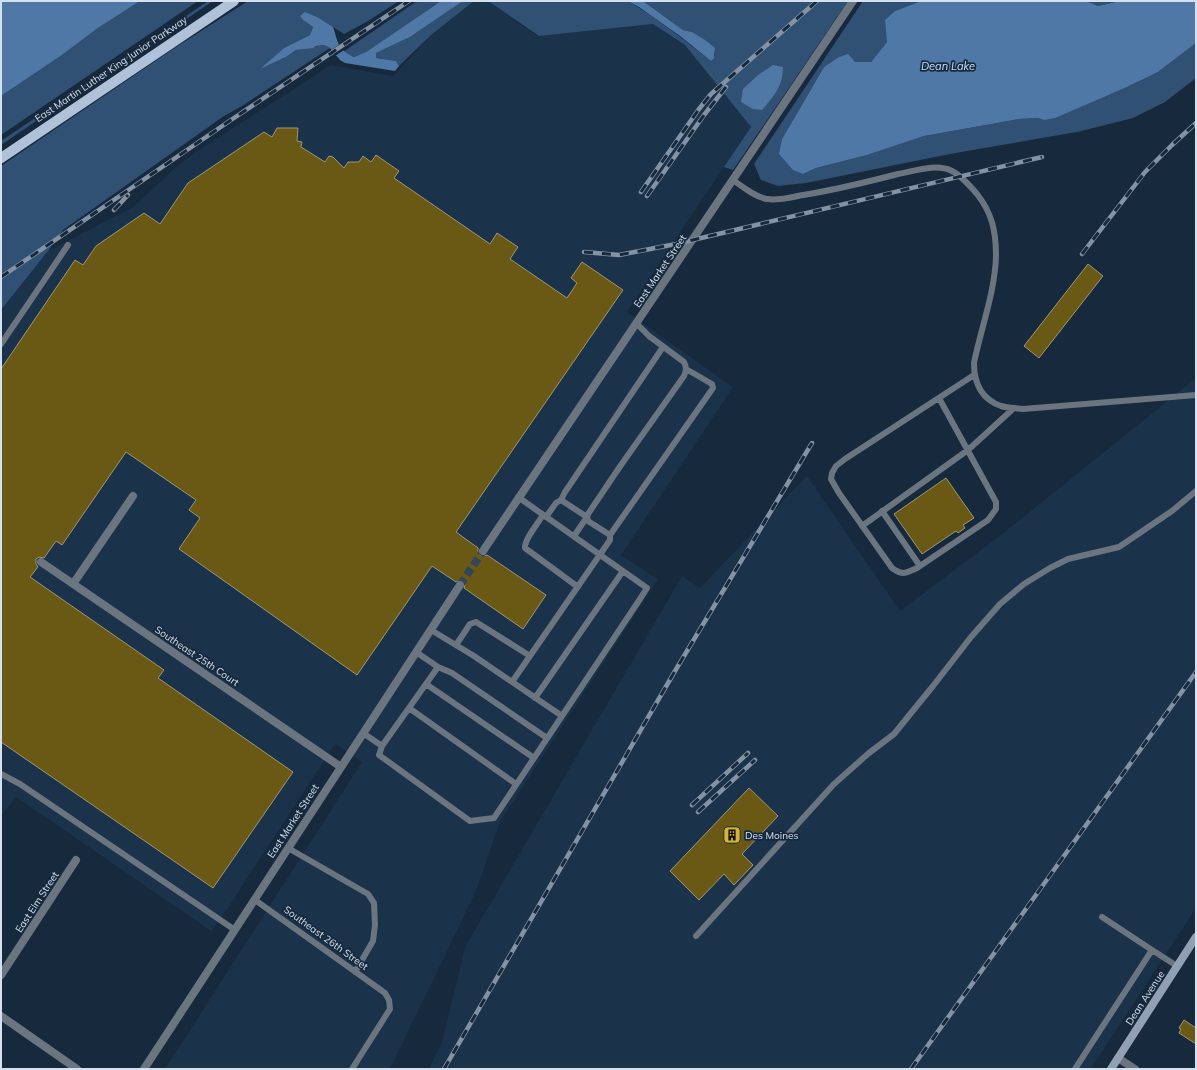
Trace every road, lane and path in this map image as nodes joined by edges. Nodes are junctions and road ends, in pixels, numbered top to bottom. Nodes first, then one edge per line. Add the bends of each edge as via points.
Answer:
1 (234, 1) edge
2 (853, 1) edge
3 (1, 158) edge
4 (733, 180) junction
5 (68, 245) dead end
6 (636, 323) junction
7 (1, 344) edge
8 (663, 347) junction
9 (686, 369) junction
10 (974, 375) junction
11 (1196, 395) edge
12 (940, 398) junction
13 (1014, 408) junction
14 (968, 450) junction
15 (1196, 491) edge
16 (133, 496) dead end
17 (518, 498) junction
18 (562, 500) junction
19 (882, 511) junction
20 (545, 516) junction
21 (587, 517) junction
22 (862, 526) junction
23 (610, 535) junction
24 (574, 536) junction
25 (483, 551) tunnel mouth
26 (601, 555) junction
27 (41, 562) dead end
28 (920, 566) junction
29 (623, 571) junction
30 (73, 584) junction
31 (460, 585) tunnel mouth
32 (578, 586) junction
33 (431, 630) junction
34 (456, 645) junction
35 (416, 652) junction
36 (530, 656) junction
37 (438, 667) junction
38 (512, 682) junction
39 (426, 684) junction
40 (535, 698) junction
41 (409, 708) junction
42 (562, 716) junction
43 (363, 733) junction
44 (547, 738) junction
45 (382, 746) junction
46 (534, 758) junction
47 (341, 767) junction
48 (1, 774) edge
49 (516, 784) junction
50 (288, 848) junction
51 (76, 860) dead end
52 (254, 900) junction
53 (1102, 917) dead end
54 (235, 930) junction
55 (696, 936) dead end
56 (1196, 937) edge
57 (1152, 950) junction
58 (1177, 966) junction
59 (355, 972) junction
60 (1, 975) edge
61 (1, 1016) edge
62 (1118, 1058) junction
63 (77, 1069) edge
64 (144, 1069) edge
65 (352, 1069) edge
66 (1075, 1069) edge
67 (1111, 1069) edge
68 (1135, 1069) edge

1 - 3 main road, East Martin Luther King Junior Parkway
2 - 4 street, East Market Street
4 - 6 street, East Market Street
4 - 10 lane via 755,195 766,199 779,199 923,169 941,168 953,171 983,202 991,216 995,237 993,282 976,355
5 - 7 lane
6 - 8 lane
6 - 17 street, East Market Street
8 - 9 lane via 684,362
8 - 18 lane
9 - 21 lane via 684,376
9 - 23 lane via 712,384 713,388
10 - 12 lane
10 - 13 lane via 984,395 1000,406
11 - 13 lane
12 - 14 lane
12 - 22 lane via 836,466 831,479
13 - 14 lane
14 - 19 lane
14 - 28 lane via 996,502 996,509 988,520
15 - 55 lane via 1172,511 1119,547 1068,559 1024,584 1000,604 894,734 834,784
16 - 30 street
17 - 20 lane
17 - 25 street, East Market Street
18 - 20 lane
18 - 21 lane
19 - 22 lane
19 - 28 lane
20 - 24 lane
20 - 32 lane via 528,538 525,548
21 - 23 lane via 591,524
21 - 24 lane
22 - 28 lane via 892,568 905,574
23 - 26 lane via 610,540
24 - 26 lane
26 - 29 lane
26 - 32 lane
27 - 30 street, Southeast 25th Court
29 - 40 lane
29 - 42 lane via 648,588
30 - 47 street, Southeast 25th Court
31 - 33 street, East Market Street
32 - 36 lane
33 - 34 lane
33 - 35 street, East Market Street
34 - 36 lane via 470,624 476,622
34 - 38 lane
35 - 37 lane
35 - 43 street, East Market Street
36 - 38 lane
37 - 39 lane
37 - 44 lane via 452,673
38 - 40 lane
39 - 41 lane
39 - 46 lane
40 - 42 lane
41 - 45 lane
41 - 49 lane
42 - 44 lane
43 - 45 lane
43 - 47 street, East Market Street
44 - 46 lane
45 - 49 lane via 379,755 470,822 494,818
46 - 49 lane
47 - 50 street, East Market Street
48 - 54 lane via 20,784
50 - 52 street, East Market Street
50 - 59 lane via 368,894 374,902 373,941
51 - 60 street, East Elm Street
52 - 54 street, East Market Street
52 - 59 lane, Southeast 26th Street
53 - 57 lane
54 - 64 street, East Market Street
56 - 58 street, Dean Avenue
57 - 58 lane
57 - 66 lane
58 - 62 street, Dean Avenue
59 - 65 lane, Southeast 26th Street via 385,993 390,1000 390,1008
61 - 63 street
62 - 67 street, Dean Avenue
62 - 68 street

